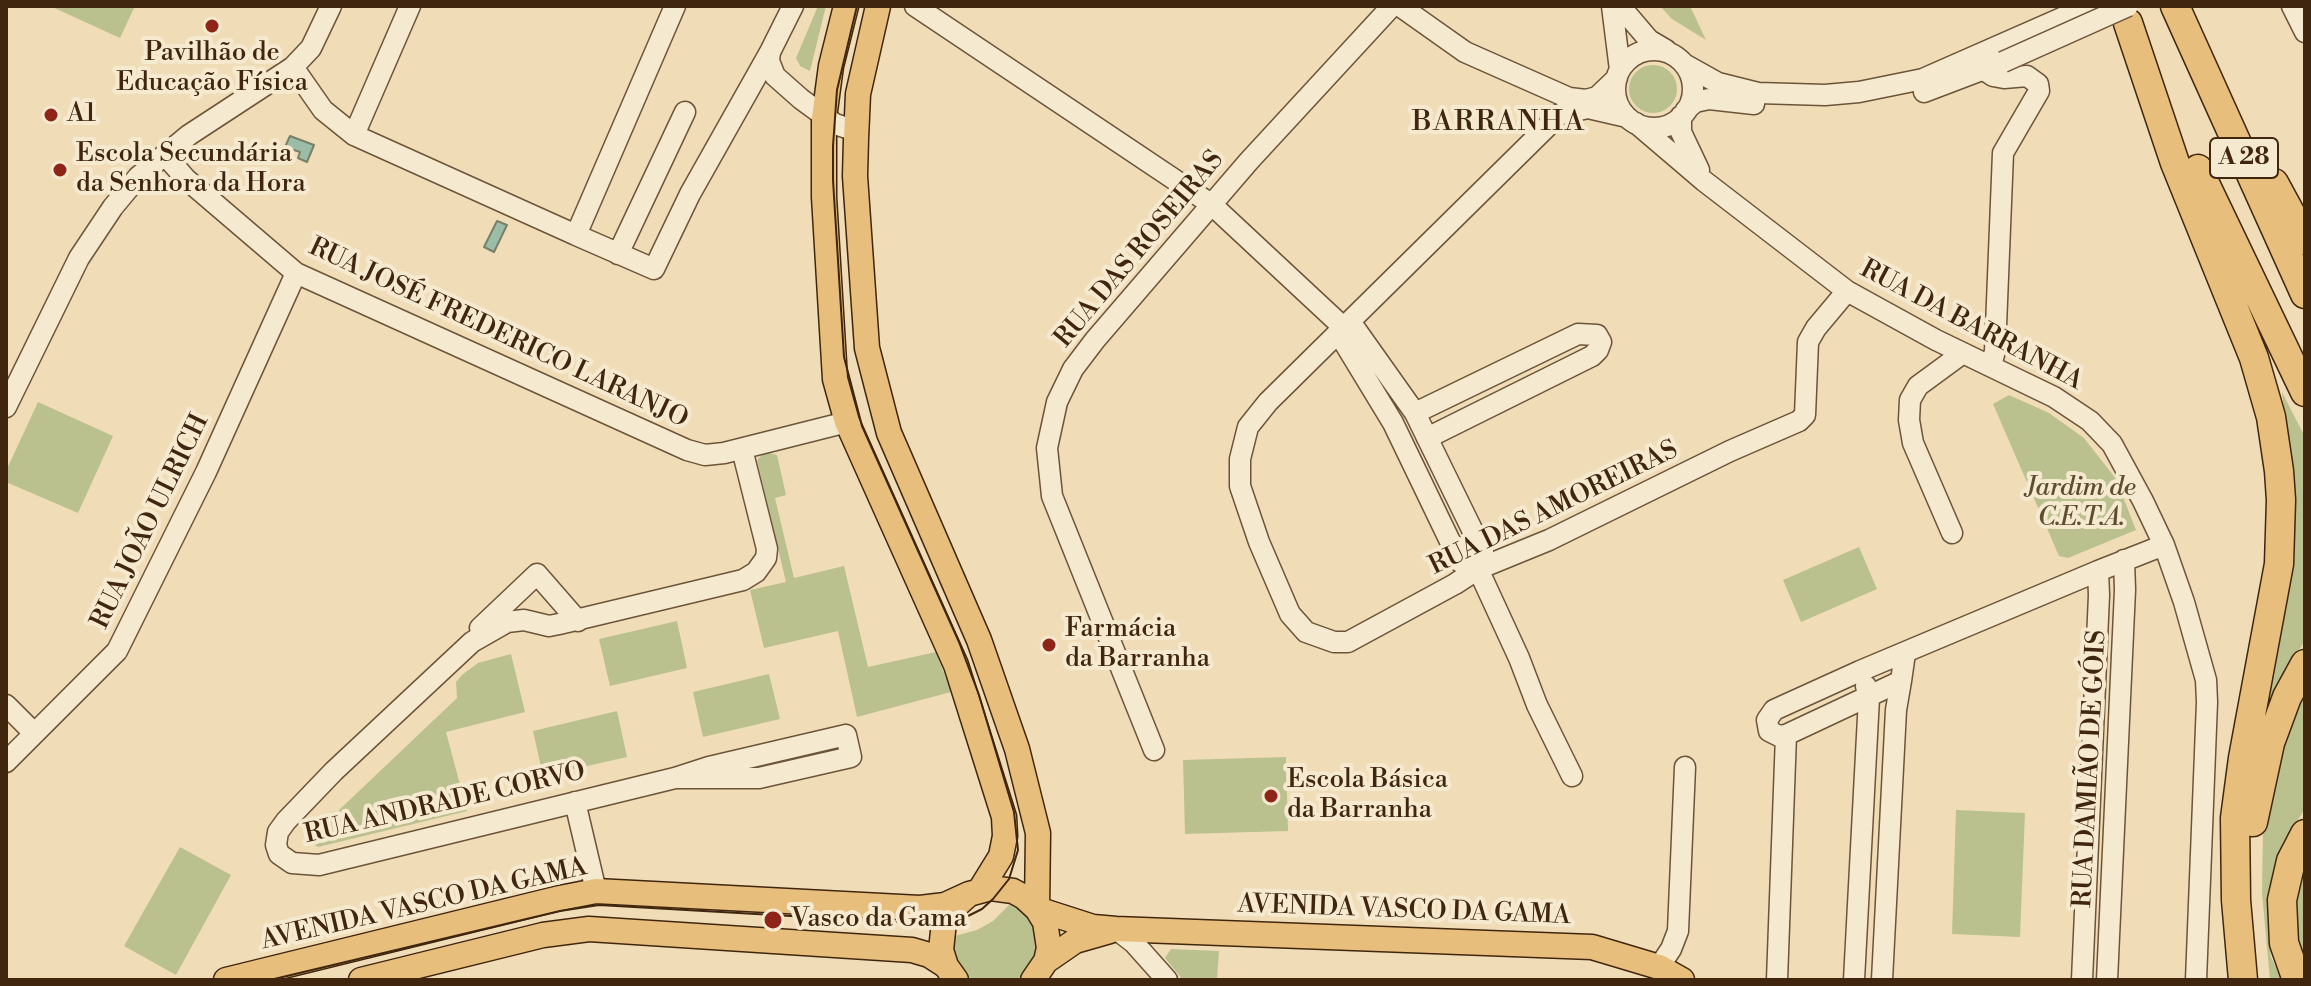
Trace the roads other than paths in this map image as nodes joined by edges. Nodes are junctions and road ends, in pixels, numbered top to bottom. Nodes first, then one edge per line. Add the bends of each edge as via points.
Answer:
1 (331, 6) edge
2 (410, 6) edge
3 (675, 6) edge
4 (793, 6) edge
5 (846, 6) edge
6 (878, 6) edge
7 (915, 6) edge
8 (1392, 6) edge
9 (1400, 6) edge
10 (1612, 6) edge
11 (1620, 6) edge
12 (2089, 6) edge
13 (2292, 6) edge
14 (2126, 12) edge
15 (1426, 14) edge
16 (2179, 14) edge
17 (2305, 32) edge
18 (770, 52) junction
19 (2000, 55) junction
20 (1677, 58) junction
21 (293, 67) junction
22 (1984, 70) junction
23 (1618, 74) junction
24 (1588, 108) joint
25 (685, 112) dead end
26 (1684, 113) junction
27 (824, 118) junction
28 (1632, 120) junction
29 (857, 124) junction
30 (354, 135) junction
31 (165, 155) junction
32 (1704, 181) junction
33 (1211, 204) junction
34 (576, 235) junction
35 (2305, 240) edge
36 (618, 254) junction
37 (296, 273) junction
38 (1847, 291) junction
39 (2305, 294) edge
40 (1343, 327) junction
41 (1963, 353) junction
42 (1991, 366) junction
43 (2305, 392) edge
44 (6, 407) edge
45 (1415, 413) junction
46 (847, 422) junction
47 (1427, 438) junction
48 (742, 449) junction
49 (1952, 533) dead end
50 (2164, 545) junction
51 (2124, 560) junction
52 (1478, 569) junction
53 (2098, 571) junction
54 (578, 621) junction
55 (472, 642) junction
56 (1905, 653) junction
57 (2305, 664) edge
58 (1860, 671) junction
59 (1901, 681) junction
60 (1869, 698) junction
61 (6, 705) edge
62 (34, 733) junction
63 (1786, 735) junction
64 (1154, 750) dead end
65 (6, 762) edge
66 (1685, 767) dead end
67 (1572, 776) dead end
68 (675, 778) junction
69 (575, 802) junction
70 (2305, 834) edge
71 (596, 891) junction
72 (974, 892) junction
73 (1037, 909) junction
74 (1116, 929) junction
75 (1659, 967) junction
76 (1040, 970) edge
77 (951, 973) edge
78 (226, 980) edge
79 (361, 980) edge
80 (1167, 980) edge
81 (1682, 980) edge
82 (1777, 980) edge
83 (1854, 980) edge
84 (1882, 980) edge
85 (2082, 980) edge
86 (2107, 980) edge
87 (2196, 980) edge
88 (2243, 980) edge
89 (2260, 980) edge
90 (2297, 980) edge

1 - 21 street via 311,48
2 - 30 street
3 - 34 street
4 - 18 street
5 - 27 main road
6 - 29 main road via 858,94
7 - 33 street
8 - 33 street, RUA DAS ROSEIRAS
9 - 15 street
10 - 23 street
11 - 20 street via 1649,40
12 - 19 street
13 - 17 street
14 - 19 street, bridge
14 - 43 highway, A 28
14 - 88 highway via 2175,163 2259,373 2279,471 2279,564 2235,818
15 - 23 street via 1465,52 1569,98 1597,97
16 - 35 highway
16 - 39 highway, A 28
18 - 27 street via 775,76
18 - 36 street via 654,269
19 - 20 street via 1923,79 1825,95 1736,88 1707,78
19 - 22 street
20 - 23 street via 1658,50 1639,53
20 - 26 street via 1693,84
21 - 30 street via 323,110
21 - 31 street
22 - 26 street via 1921,93 1868,104 1791,107 1709,99 1695,102
22 - 42 street via 2004,78 2027,76 2039,91 2003,153
23 - 28 street via 1617,103
24 - 28 street, RUA DA BARRANHA
24 - 40 street, RUA DAS AMOREIRAS via 1560,114 1545,127
25 - 36 street
26 - 28 street via 1656,128
26 - 32 street, RUA DA BARRANHA via 1685,144
27 - 29 street via 847,128
27 - 46 main road via 832,357
28 - 32 street, RUA DA BARRANHA
29 - 73 main road via 856,200 870,364 889,433 979,640 1017,749 1038,833
30 - 34 street
31 - 37 street, RUA JOSÉ FREDERICO LARANJO
31 - 44 street via 138,177 97,228
32 - 38 street, RUA DA BARRANHA
33 - 40 street
33 - 64 street, RUA DAS ROSEIRAS via 1073,369 1057,402 1047,448 1052,496
34 - 36 street
37 - 48 street, RUA JOSÉ FREDERICO LARANJO via 687,450 705,455
37 - 62 street, RUA JOÃO ULRICH via 117,651
38 - 41 street, RUA DA BARRANHA
38 - 52 street, RUA DAS AMOREIRAS via 1808,342 1805,415 1799,421
40 - 45 street via 1354,327
40 - 52 street via 1342,339 1393,423 1460,562
40 - 52 street, RUA DAS AMOREIRAS via 1255,416 1240,459 1246,507 1290,614 1306,632 1348,642
41 - 42 street, RUA DA BARRANHA
41 - 49 street via 1918,386 1910,400 1913,443
42 - 50 street, RUA DA BARRANHA via 2054,397 2101,432 2121,458
45 - 47 street
45 - 47 street via 1578,334 1597,335 1601,342 1592,356
46 - 48 street, RUA JOSÉ FREDERICO LARANJO
46 - 72 main road via 956,665 1004,817 1001,856
47 - 52 street via 1483,552
48 - 54 street, RUA ANDRADE CORVO via 767,549 762,566 743,580
50 - 51 street
50 - 87 street, RUA DA BARRANHA via 2206,680
51 - 53 street
51 - 86 street, RUA DAMIÃO DE GÓIS
52 - 67 street
53 - 56 street
53 - 85 street, RUA DAMIÃO DE GÓIS
54 - 55 street, RUA ANDRADE CORVO via 549,626 511,620
54 - 55 street via 537,574 473,634
55 - 69 street, RUA ANDRADE CORVO via 286,821 278,832 279,854 292,863 319,865
56 - 58 street
56 - 59 street
57 - 89 highway via 2277,721 2257,795 2252,856
58 - 60 street
58 - 63 street via 1774,710 1767,720 1769,731
59 - 60 street
59 - 84 street
60 - 63 street
60 - 83 street
61 - 62 street
62 - 65 street, RUA JOÃO ULRICH
63 - 82 street
66 - 75 street via 1678,931
68 - 68 street, RUA ANDRADE CORVO via 759,778 851,757 846,735
68 - 69 street, RUA ANDRADE CORVO
69 - 71 street
70 - 90 highway via 2291,861 2282,900 2284,943
71 - 72 main road, AVENIDA VASCO DA GAMA via 920,908 945,905
71 - 78 main road, AVENIDA VASCO DA GAMA
72 - 73 main road, AVENIDA VASCO DA GAMA via 1013,891
72 - 77 main road via 944,922 941,950
73 - 74 main road, AVENIDA VASCO DA GAMA
73 - 76 main road via 1048,935
74 - 75 main road, AVENIDA VASCO DA GAMA via 1592,947
74 - 76 main road, AVENIDA VASCO DA GAMA via 1075,941
74 - 80 street
75 - 81 main road, AVENIDA VASCO DA GAMA
77 - 79 main road via 929,955 912,950 589,929 543,935

